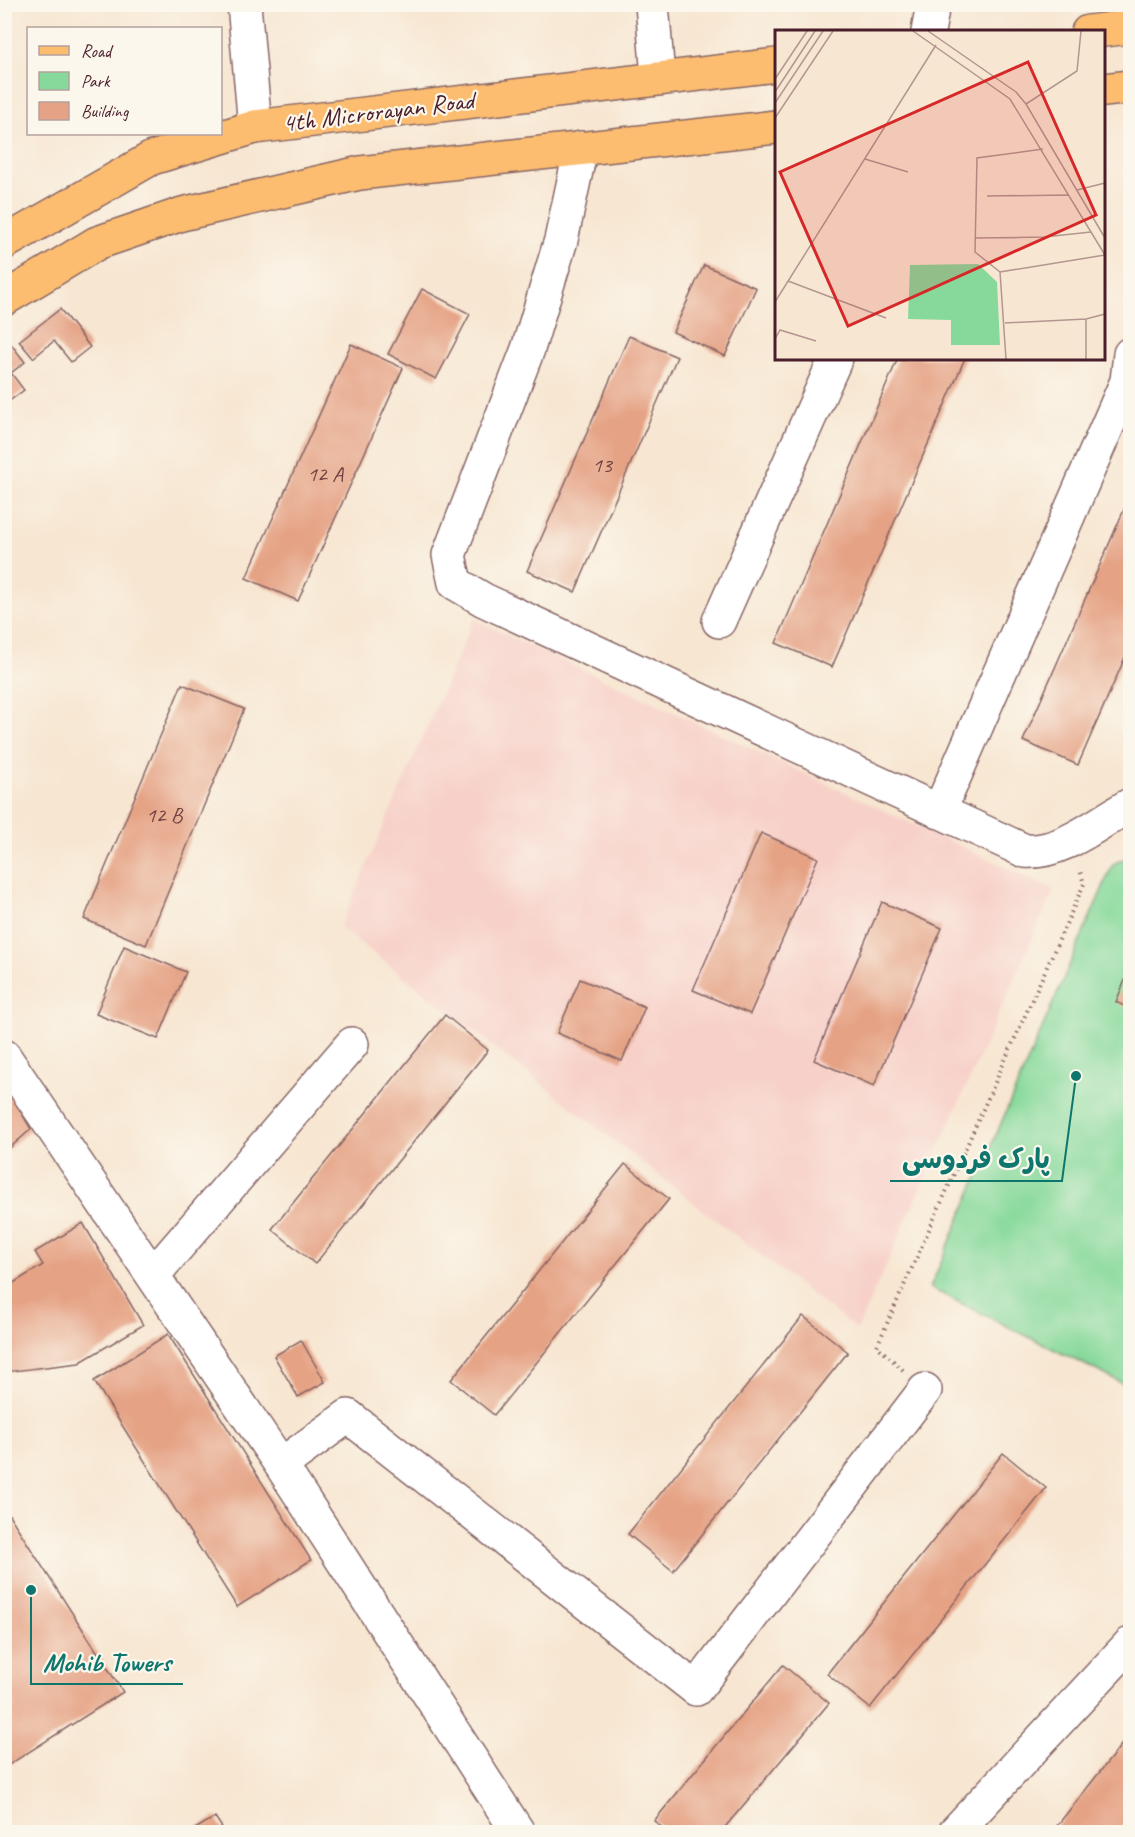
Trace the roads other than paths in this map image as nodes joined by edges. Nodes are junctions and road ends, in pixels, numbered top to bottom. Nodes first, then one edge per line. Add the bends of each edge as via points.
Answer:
1 (244, 4) edge
2 (652, 4) edge
3 (933, 4) edge
4 (1131, 27) edge
5 (928, 30) edge
6 (1105, 30) edge
7 (775, 65) edge
8 (658, 77) junction
9 (1131, 87) edge
10 (1105, 90) edge
11 (255, 127) junction
12 (775, 127) edge
13 (581, 148) junction
14 (4, 243) edge
15 (4, 299) edge
16 (1131, 354) edge
17 (835, 360) edge
18 (719, 621) dead end
19 (1131, 805) edge
20 (939, 812) junction
21 (352, 1044) dead end
22 (4, 1056) edge
23 (154, 1274) junction
24 (925, 1390) road end
25 (280, 1465) junction
26 (1131, 1644) edge
27 (518, 1833) edge
28 (956, 1833) edge

1 - 11 street
2 - 8 street
3 - 5 street
4 - 6 main road
7 - 8 main road, 4th Microrayan Road
8 - 11 main road, 4th Microrayan Road
9 - 10 main road
11 - 14 main road, 4th Microrayan Road via 152,158
12 - 13 main road
13 - 15 main road via 360,173 182,214 97,243
13 - 20 street via 561,240 528,349 450,555 455,583
16 - 20 street via 1127,381
17 - 18 street
19 - 20 street via 1053,848 1038,852 1025,851
21 - 23 street
22 - 23 street
23 - 25 street
24 - 25 street via 696,1689 348,1416
25 - 27 street
26 - 28 street

